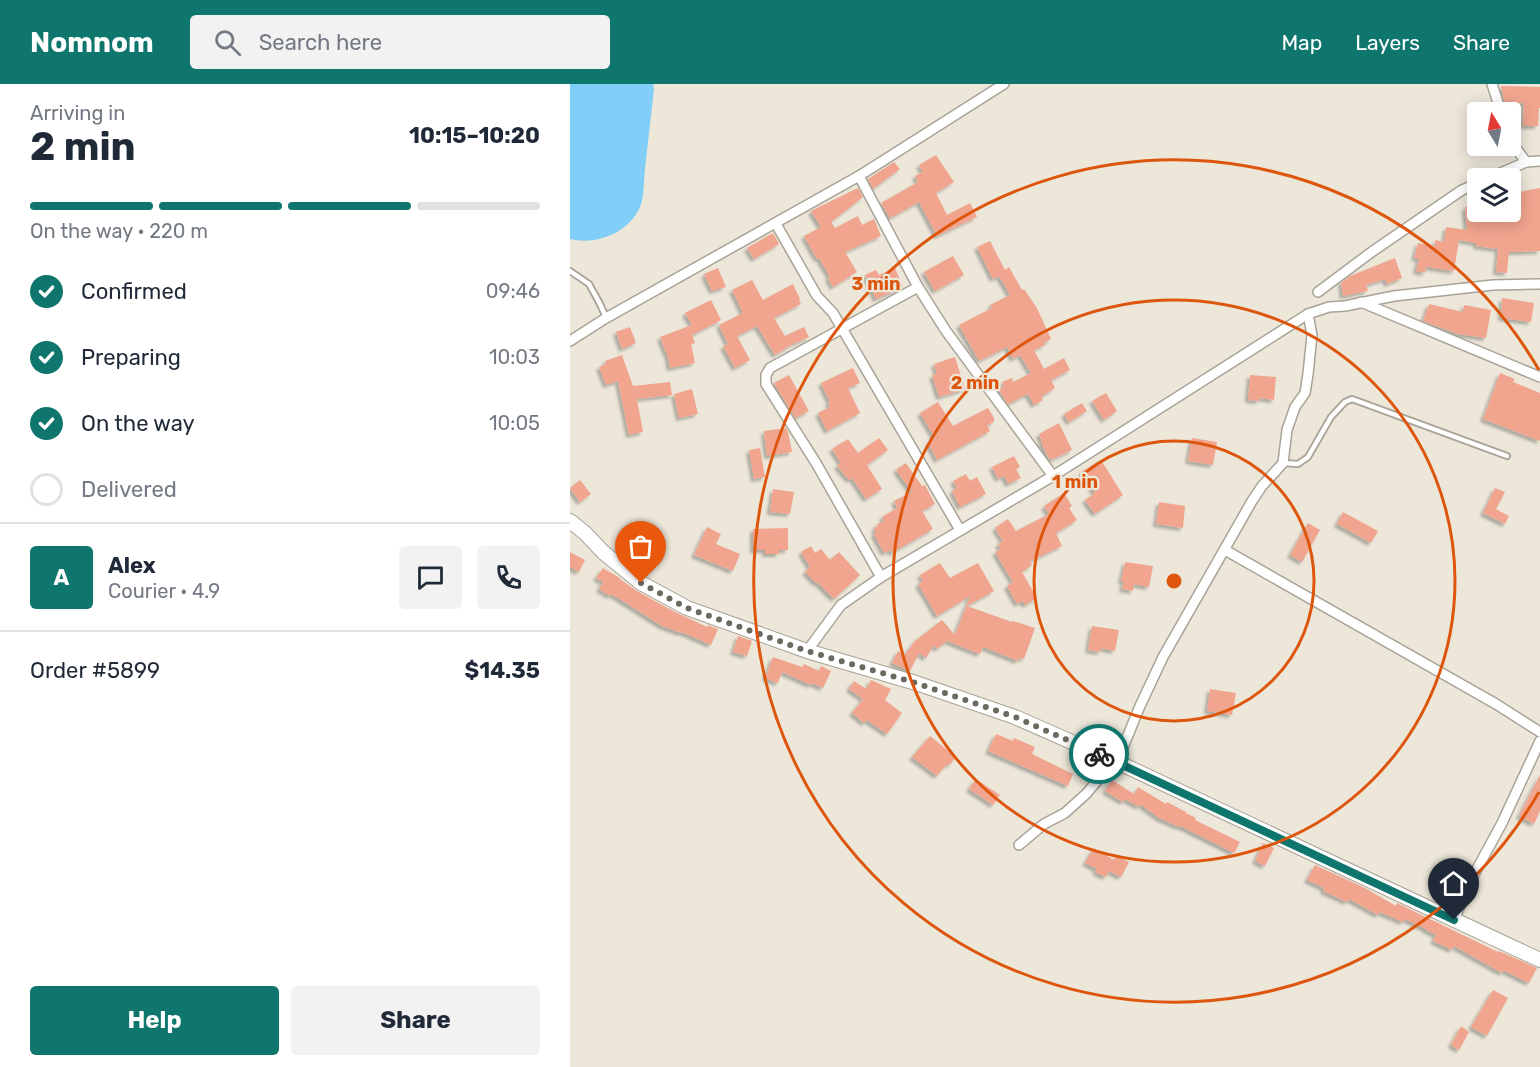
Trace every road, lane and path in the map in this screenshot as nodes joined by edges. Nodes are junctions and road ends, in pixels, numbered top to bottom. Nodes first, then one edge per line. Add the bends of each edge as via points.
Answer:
1 (1004, 84) edge
2 (1492, 84) edge
3 (1498, 102) edge
4 (1521, 155) edge
5 (1540, 161) edge
6 (1526, 162) junction
7 (1512, 168) edge
8 (859, 176) junction
9 (1467, 188) edge
10 (776, 224) junction
11 (570, 271) edge
12 (1540, 284) edge
13 (918, 287) junction
14 (1318, 292) dead end
15 (1361, 302) junction
16 (1308, 314) junction
17 (606, 318) junction
18 (841, 328) junction
19 (570, 341) edge
20 (1540, 377) edge
21 (1507, 456) dead end
22 (1283, 464) junction
23 (1053, 476) junction
24 (570, 521) edge
25 (960, 530) junction
26 (1225, 550) junction
27 (881, 577) junction
28 (807, 651) junction
29 (1540, 732) edge
30 (1540, 741) edge
31 (1117, 762) junction
32 (1019, 845) dead end
33 (1454, 920) junction
34 (1540, 960) edge

1 - 8 street
2 - 3 street
4 - 6 street
5 - 6 street
6 - 7 street
8 - 10 street
8 - 13 street
9 - 14 street
10 - 17 street
10 - 18 street via 817,296
11 - 17 lane via 589,284
12 - 15 street via 1493,285
13 - 18 street
13 - 23 street
15 - 16 street
15 - 20 street
16 - 22 street via 1311,335 1305,393 1287,430
16 - 23 street
17 - 19 street
18 - 25 street
18 - 27 street via 770,368 766,384
21 - 22 lane via 1352,399 1331,417 1308,457 1298,464
22 - 26 street via 1262,486
23 - 25 street
24 - 28 street via 641,583 687,608
25 - 27 street
26 - 29 street
26 - 31 street via 1163,657
27 - 28 street via 841,605
28 - 31 street via 1015,717
30 - 33 street
31 - 32 street via 1065,813
31 - 33 street
33 - 34 street

